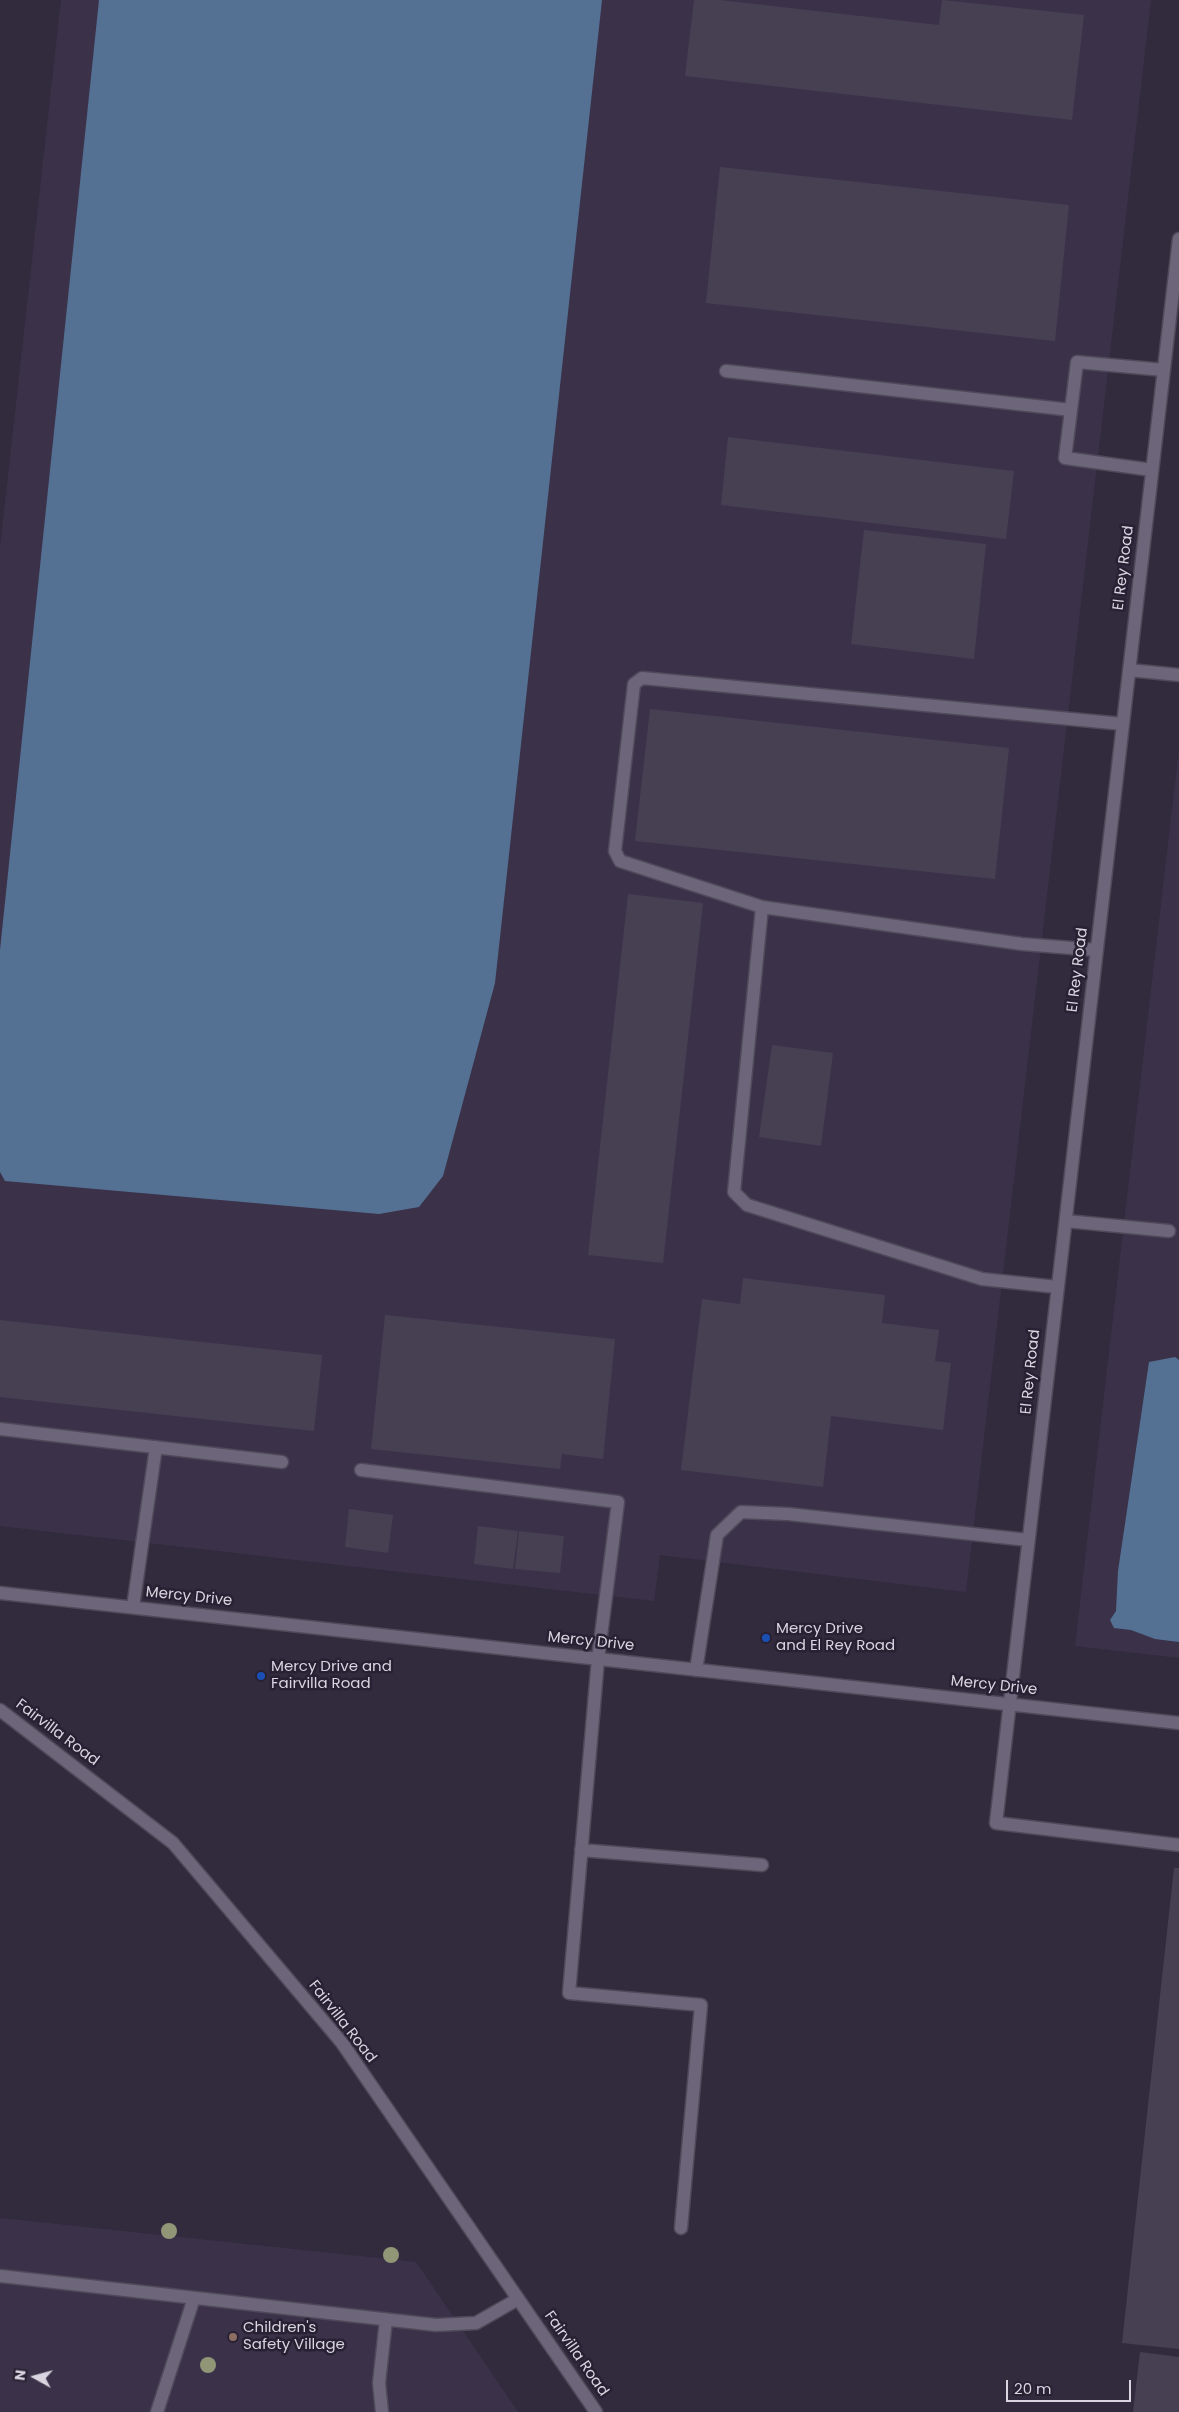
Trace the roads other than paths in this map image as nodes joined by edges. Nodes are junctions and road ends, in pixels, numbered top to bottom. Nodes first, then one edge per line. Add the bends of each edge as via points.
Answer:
1 (1179, 239) edge
2 (1174, 331) edge
3 (1164, 370) junction
4 (726, 371) dead end
5 (1071, 410) junction
6 (1152, 470) junction
7 (1129, 670) junction
8 (1179, 675) edge
9 (1123, 724) junction
10 (762, 907) junction
11 (1097, 950) junction
12 (1066, 1220) junction
13 (1169, 1231) dead end
14 (1057, 1287) junction
15 (0, 1429) edge
16 (156, 1447) junction
17 (282, 1462) dead end
18 (360, 1470) dead end
19 (1028, 1540) junction
20 (0, 1593) edge
21 (134, 1608) junction
22 (598, 1659) junction
23 (696, 1670) junction
24 (1010, 1705) junction
25 (0, 1710) edge
26 (1179, 1723) edge
27 (1179, 1845) edge
28 (581, 1850) junction
29 (762, 1865) dead end
30 (682, 2228) dead end
31 (0, 2276) edge
32 (194, 2298) junction
33 (518, 2298) junction
34 (386, 2320) junction
35 (157, 2412) edge
36 (382, 2412) edge
37 (596, 2412) edge

1 - 2 street, El Rey Road
2 - 3 street, El Rey Road
3 - 5 street via 1077,362
3 - 6 street, El Rey Road
4 - 5 street
5 - 6 street via 1065,458
6 - 7 street, El Rey Road
7 - 8 street
7 - 9 street, El Rey Road
9 - 10 street via 642,678 634,684 615,851 620,861
9 - 11 street, El Rey Road
10 - 11 street via 1022,944
10 - 14 street via 734,1192 746,1205 982,1279
11 - 12 street, El Rey Road
12 - 13 street
12 - 14 street, El Rey Road
14 - 19 street, El Rey Road
15 - 16 street
16 - 17 street
16 - 21 street
18 - 22 street via 618,1502
19 - 23 street via 788,1514 741,1512 717,1535
19 - 24 street, El Rey Road
20 - 21 street, Mercy Drive
21 - 22 street, Mercy Drive
22 - 23 street, Mercy Drive
22 - 28 street
23 - 24 street, Mercy Drive
24 - 26 street, Mercy Drive
24 - 27 street, El Rey Road via 996,1823
25 - 33 street, Fairvilla Road via 174,1843 342,2044
28 - 29 street
28 - 30 street via 569,1993 701,2005
31 - 32 street
32 - 34 street
32 - 35 street
33 - 34 street via 476,2324 436,2326
33 - 37 street, Fairvilla Road
34 - 36 street via 379,2383

